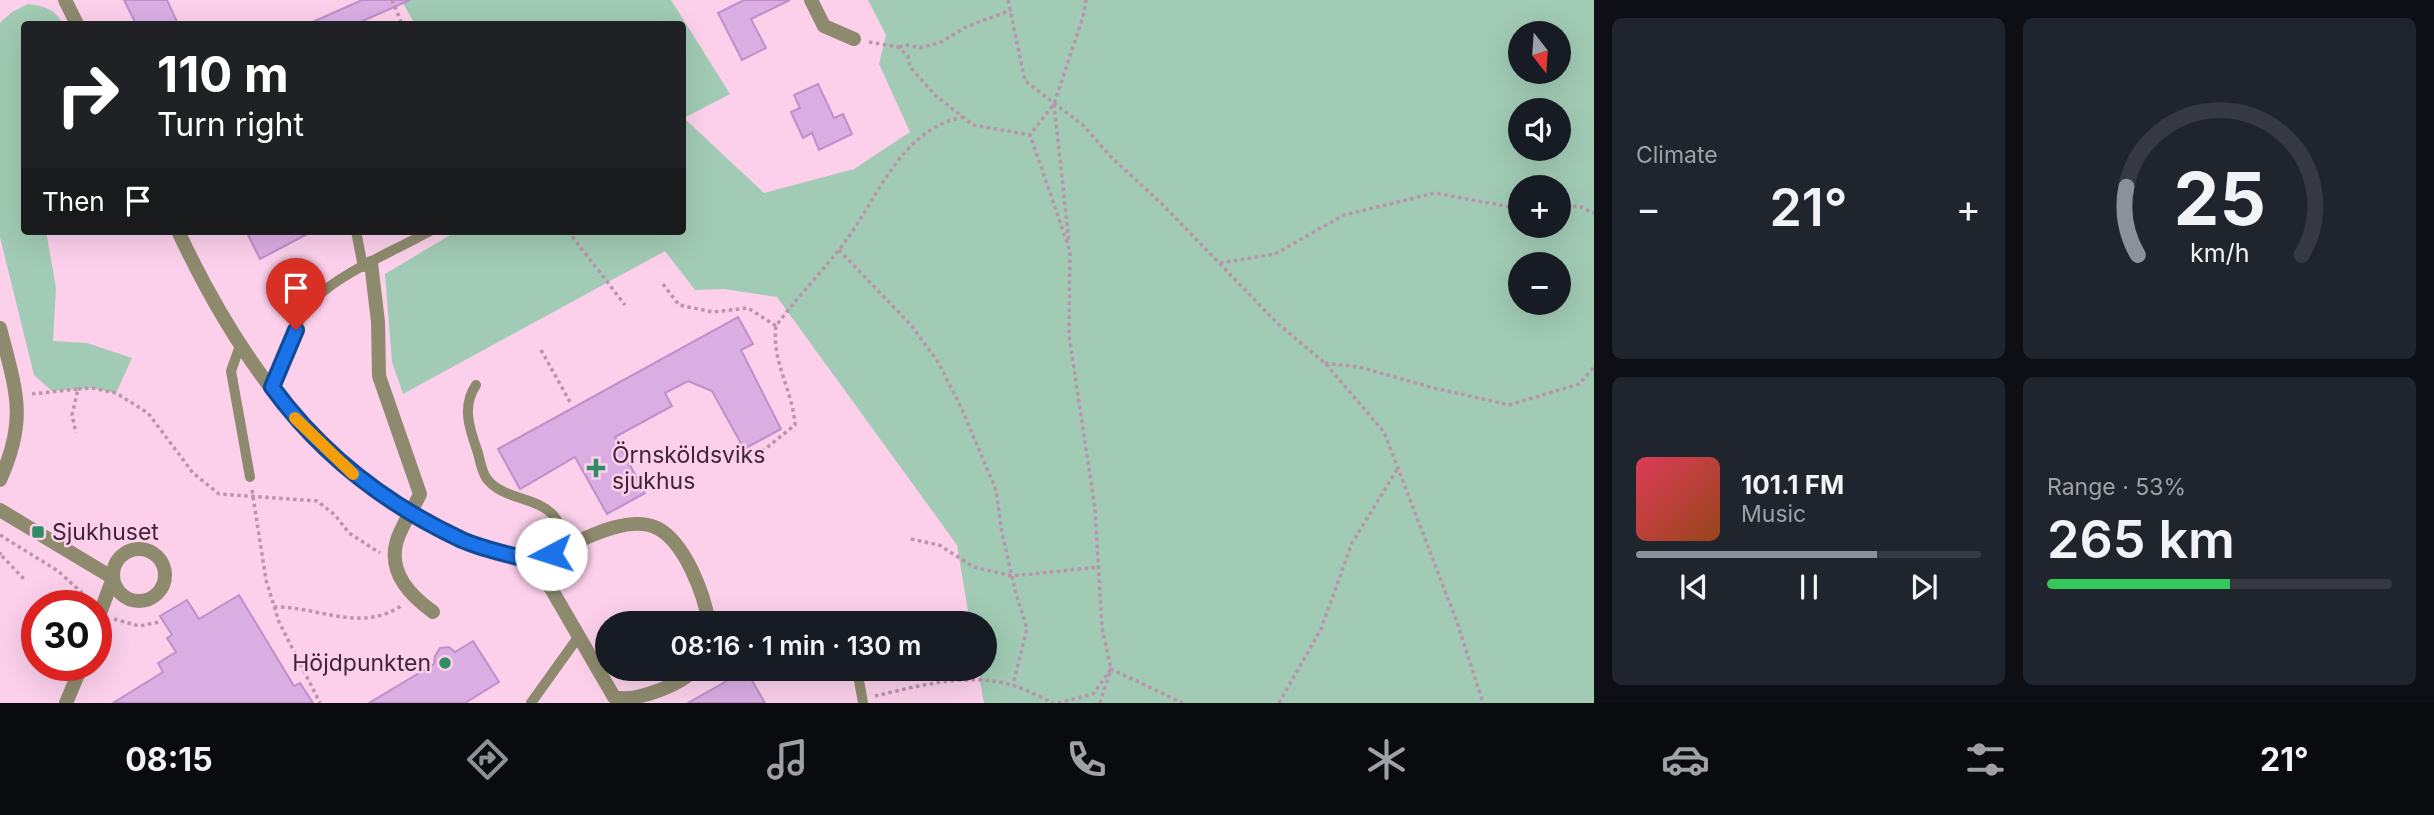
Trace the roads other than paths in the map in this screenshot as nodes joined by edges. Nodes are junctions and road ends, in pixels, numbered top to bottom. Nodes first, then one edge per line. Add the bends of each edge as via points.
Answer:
1 (65, 0) edge
2 (811, 0) edge
3 (76, 21) edge
4 (854, 38) road end
5 (180, 235) edge
6 (357, 235) edge
7 (423, 235) edge
8 (367, 265) junction
9 (0, 328) edge
10 (241, 343) junction
11 (476, 385) dead end
12 (272, 387) junction
13 (250, 477) road end
14 (0, 480) edge
15 (0, 510) edge
16 (412, 512) junction
17 (567, 547) junction
18 (534, 561) junction
19 (109, 590) edge
20 (705, 611) edge
21 (433, 612) dead end
22 (579, 636) junction
23 (75, 681) edge
24 (677, 681) edge
25 (859, 681) edge
26 (611, 701) edge
27 (66, 703) edge
28 (531, 703) edge
29 (863, 703) edge

1 - 3 street
2 - 4 street via 824,26
5 - 10 street
6 - 8 lane
7 - 8 lane
8 - 12 lane via 332,283 307,309
8 - 16 street via 377,321 379,376 420,494
9 - 14 street via 16,396 16,436
10 - 12 street
10 - 13 lane via 231,371
11 - 17 lane via 469,394 468,424 487,479 552,514
12 - 16 street via 341,464
15 - 19 street via 113,578
16 - 18 street via 464,540
16 - 21 street via 396,543 396,562 413,598
17 - 18 street
17 - 20 street via 622,525 643,523 657,528 683,555
18 - 22 street
22 - 26 street
22 - 28 lane
23 - 27 street
24 - 26 street via 640,699
25 - 29 lane

